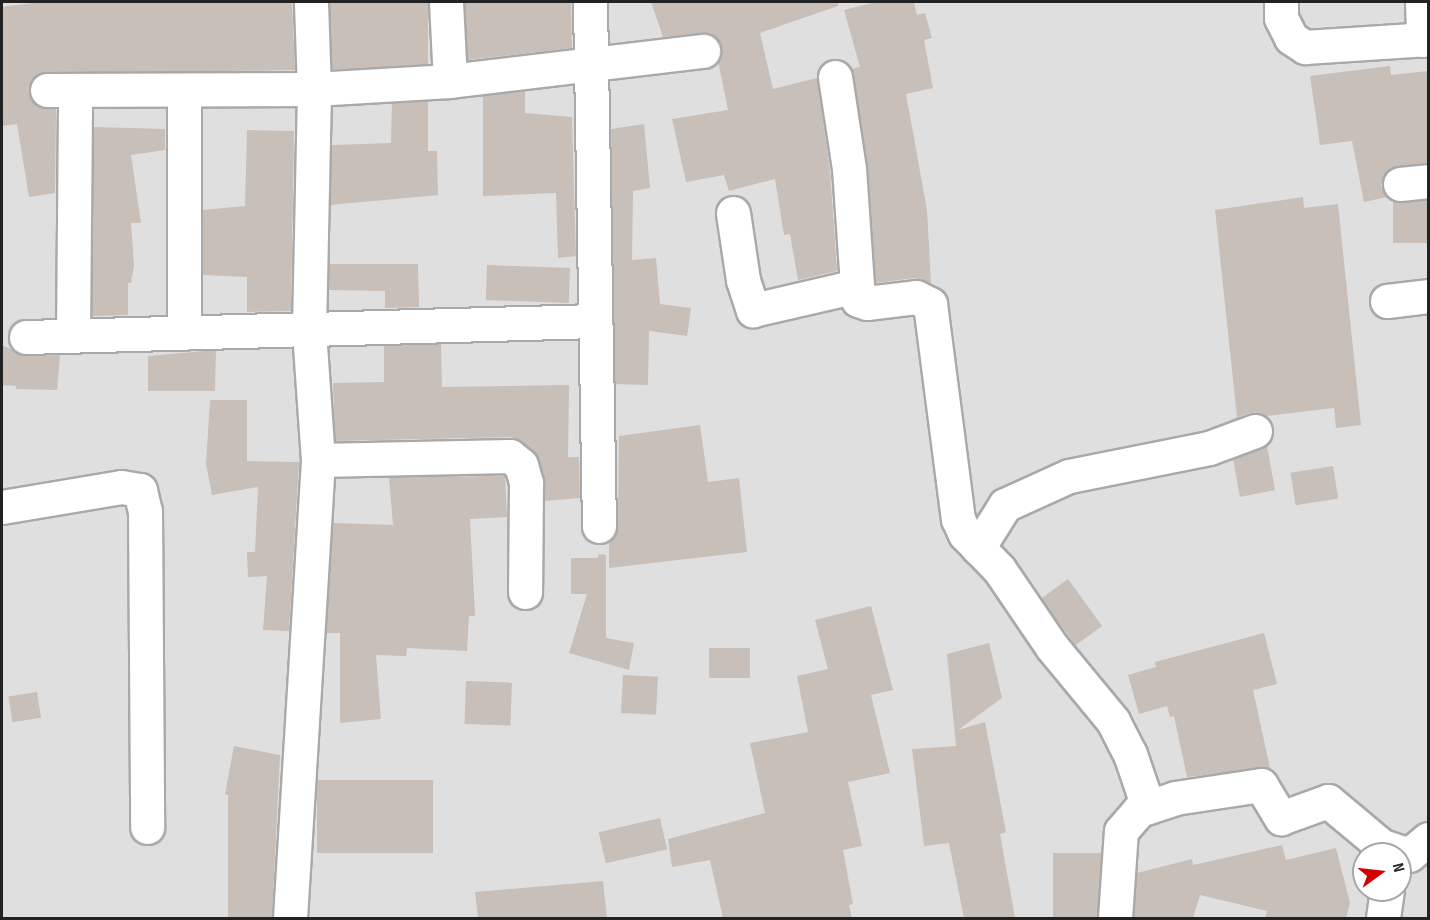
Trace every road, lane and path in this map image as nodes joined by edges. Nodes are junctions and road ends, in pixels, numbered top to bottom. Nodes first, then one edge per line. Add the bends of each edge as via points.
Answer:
1 (312, 2) edge
2 (447, 2) edge
3 (590, 2) edge
4 (1281, 2) edge
5 (1422, 2) edge
6 (1426, 39) edge
7 (703, 51) dead end
8 (594, 64) junction
9 (836, 77) dead end
10 (450, 81) junction
11 (314, 89) junction
12 (184, 91) junction
13 (733, 213) dead end
14 (857, 286) junction
15 (1428, 296) edge
16 (1387, 300) dead end
17 (595, 321) junction
18 (309, 330) junction
19 (183, 333) junction
20 (74, 336) junction
21 (26, 337) dead end
22 (1255, 431) dead end
23 (318, 460) junction
24 (2, 507) edge
25 (599, 526) dead end
26 (978, 548) junction
27 (525, 592) dead end
28 (1148, 807) junction
29 (147, 827) dead end
30 (1413, 854) edge
31 (1385, 902) edge
32 (290, 918) edge
33 (1115, 918) edge
34 (1383, 918) edge

1 - 11 street
2 - 10 street
3 - 8 street
4 - 6 street via 1281,18 1291,38 1305,47
5 - 6 street
7 - 8 street
8 - 10 street
8 - 17 street
9 - 14 street via 849,168
10 - 11 street
11 - 12 street
11 - 18 street
12 - 19 street
12 - 20 street via 61,90
13 - 14 street via 743,280 753,310
14 - 26 street via 858,300 867,303 916,297 930,304 958,519
15 - 16 street
17 - 18 street
17 - 25 street
18 - 19 street
18 - 23 street
19 - 20 street
20 - 21 street
22 - 26 street via 1209,448 1069,476 1005,505
23 - 27 street via 510,456 521,465 526,483
23 - 32 street
24 - 29 street via 121,487 140,490 145,511
26 - 28 street via 999,569 1052,647 1113,721 1130,754
28 - 30 street via 1175,798 1261,785 1281,818 1328,801 1382,846
28 - 33 street via 1139,810 1121,831
31 - 34 street

